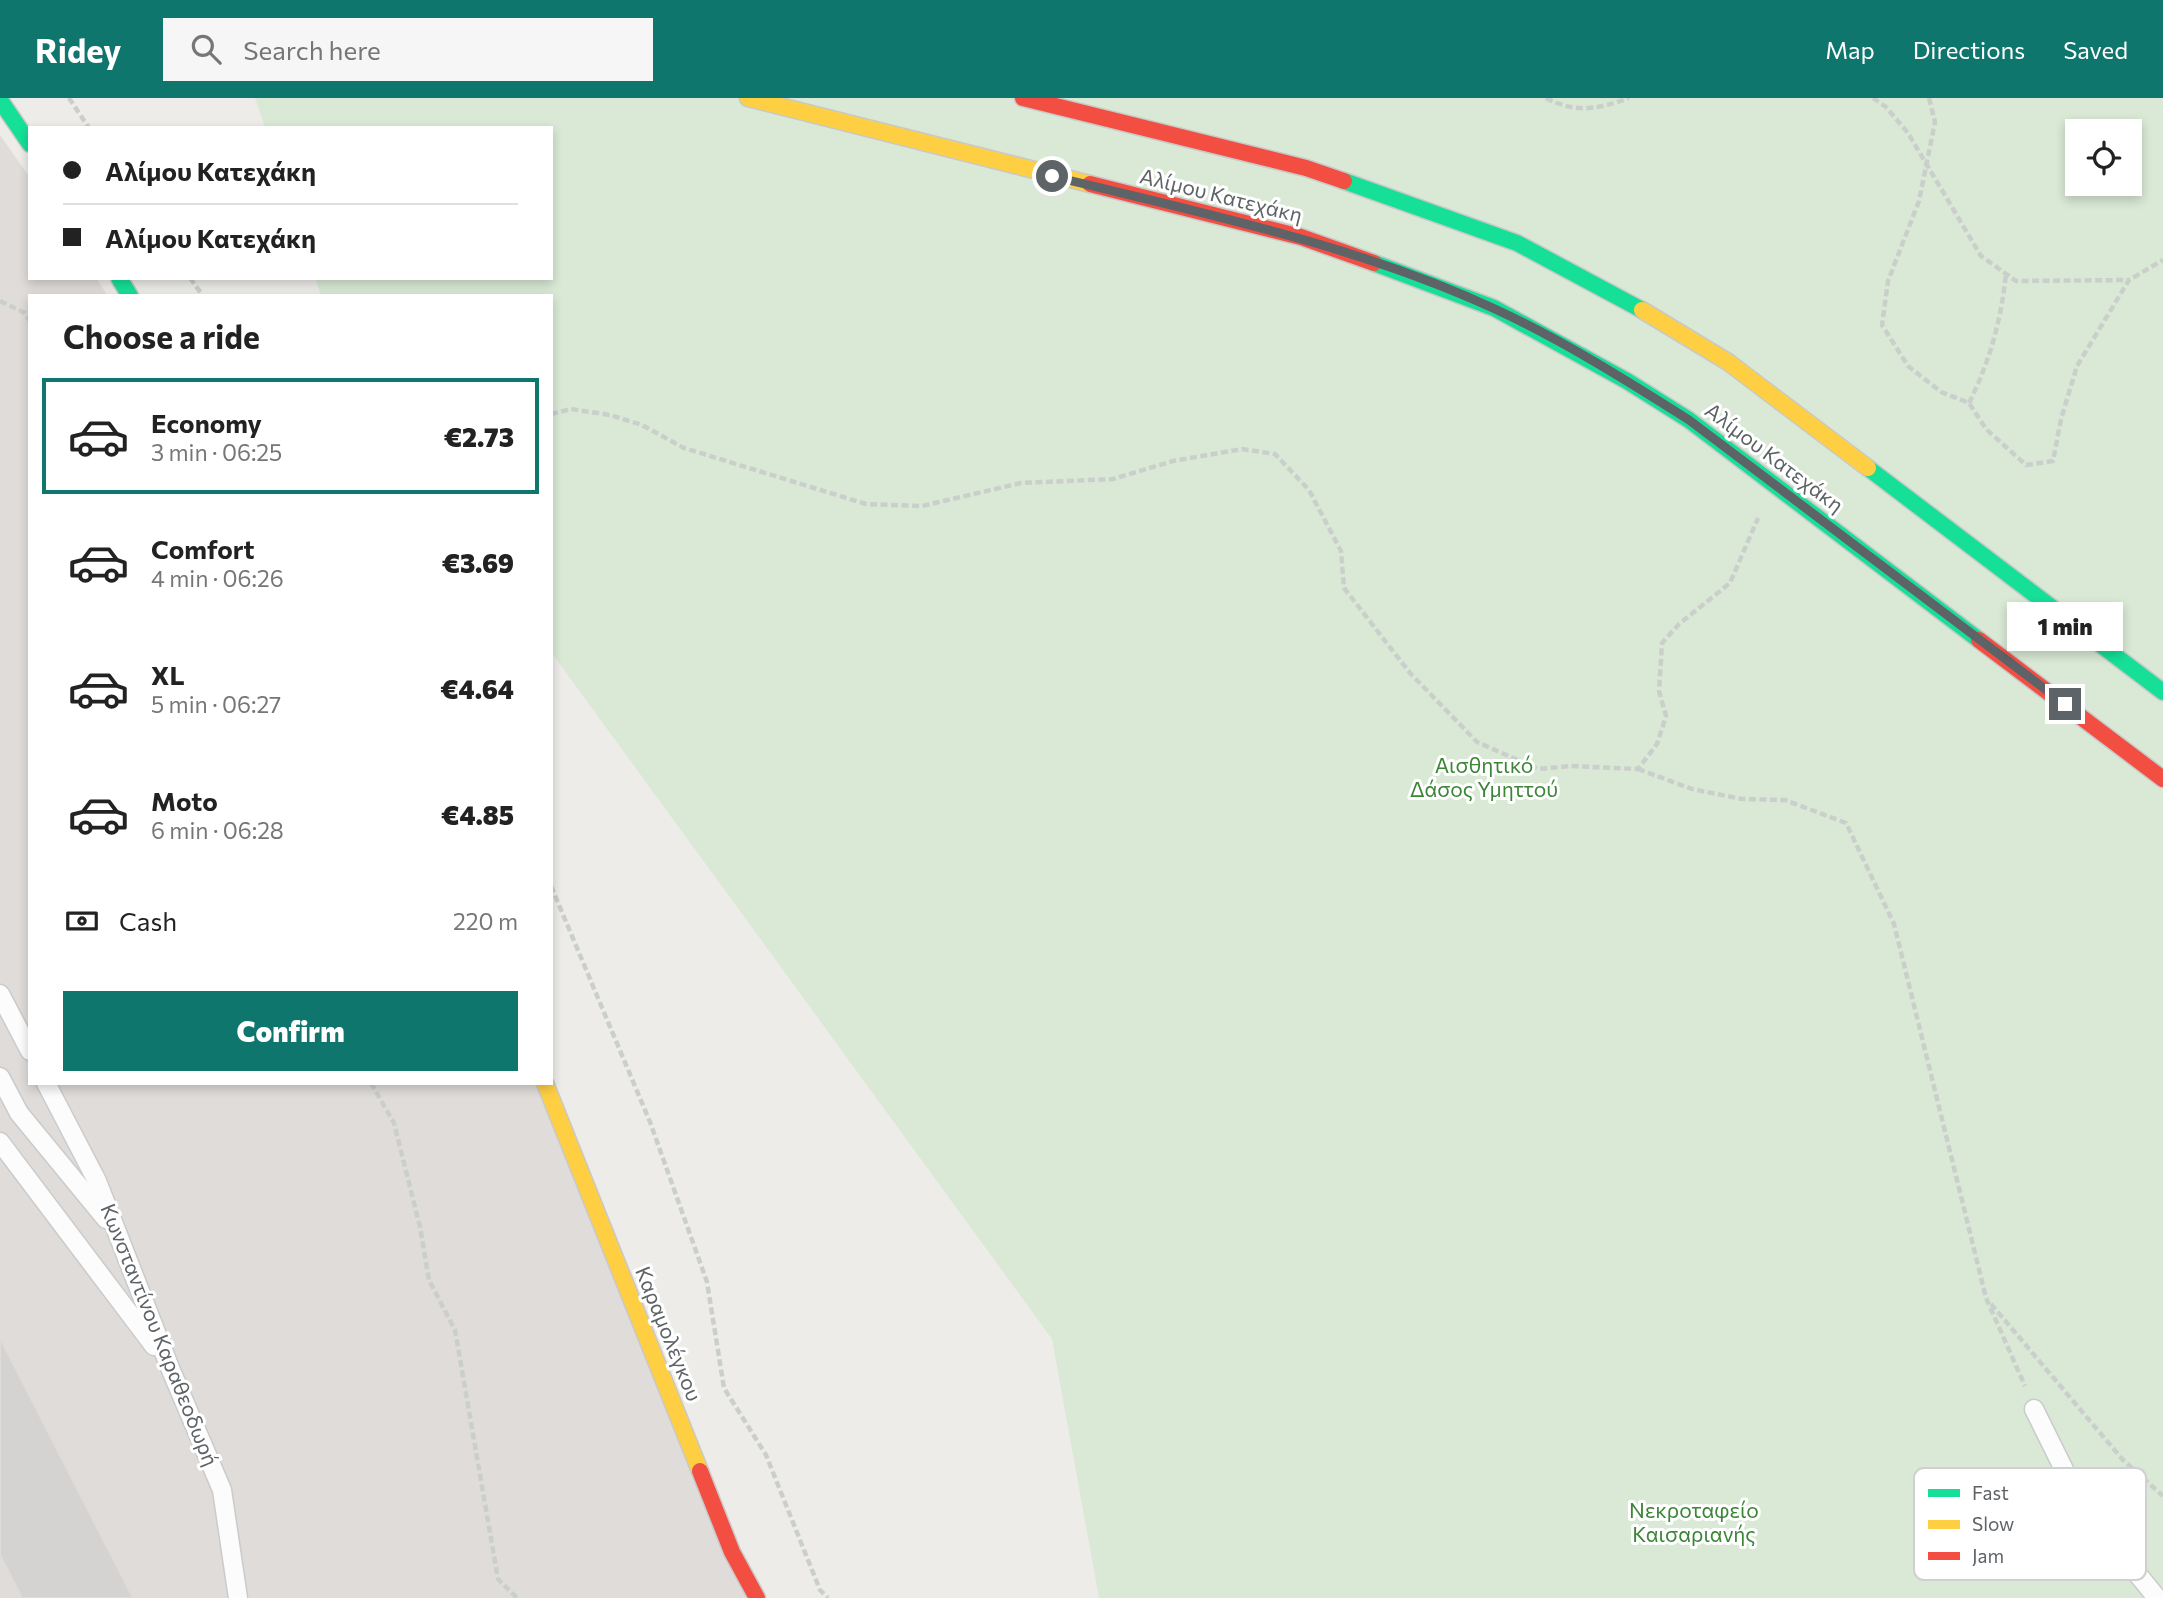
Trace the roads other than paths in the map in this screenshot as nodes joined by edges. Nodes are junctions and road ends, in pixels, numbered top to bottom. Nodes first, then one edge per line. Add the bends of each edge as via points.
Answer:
1 (748, 98) edge
2 (1023, 98) edge
3 (0, 100) edge
4 (28, 141) edge
5 (2163, 692) edge
6 (2163, 779) edge
7 (0, 994) edge
8 (28, 1047) edge
9 (0, 1077) edge
10 (47, 1085) edge
11 (546, 1085) edge
12 (0, 1142) edge
13 (118, 1232) junction
14 (170, 1368) junction
15 (2034, 1409) road end
16 (2063, 1468) edge
17 (2142, 1580) edge
18 (238, 1598) edge
19 (757, 1598) edge
20 (2157, 1598) edge

1 - 6 main road, Αλίμου Κατεχάκη via 1301,237 1494,308 1689,420
2 - 5 main road via 1306,168 1517,243 1600,285 1727,362
3 - 4 main road
7 - 8 lane
9 - 13 lane via 19,1113
10 - 13 lane, Κωνσταντίνου Καραθεοδωρή
11 - 19 main road, Καραμολέγκου via 732,1552
12 - 14 lane
13 - 14 lane, Κωνσταντίνου Καραθεοδωρή
14 - 18 lane, Κωνσταντίνου Καραθεοδωρή via 222,1490
15 - 16 lane
17 - 20 lane

